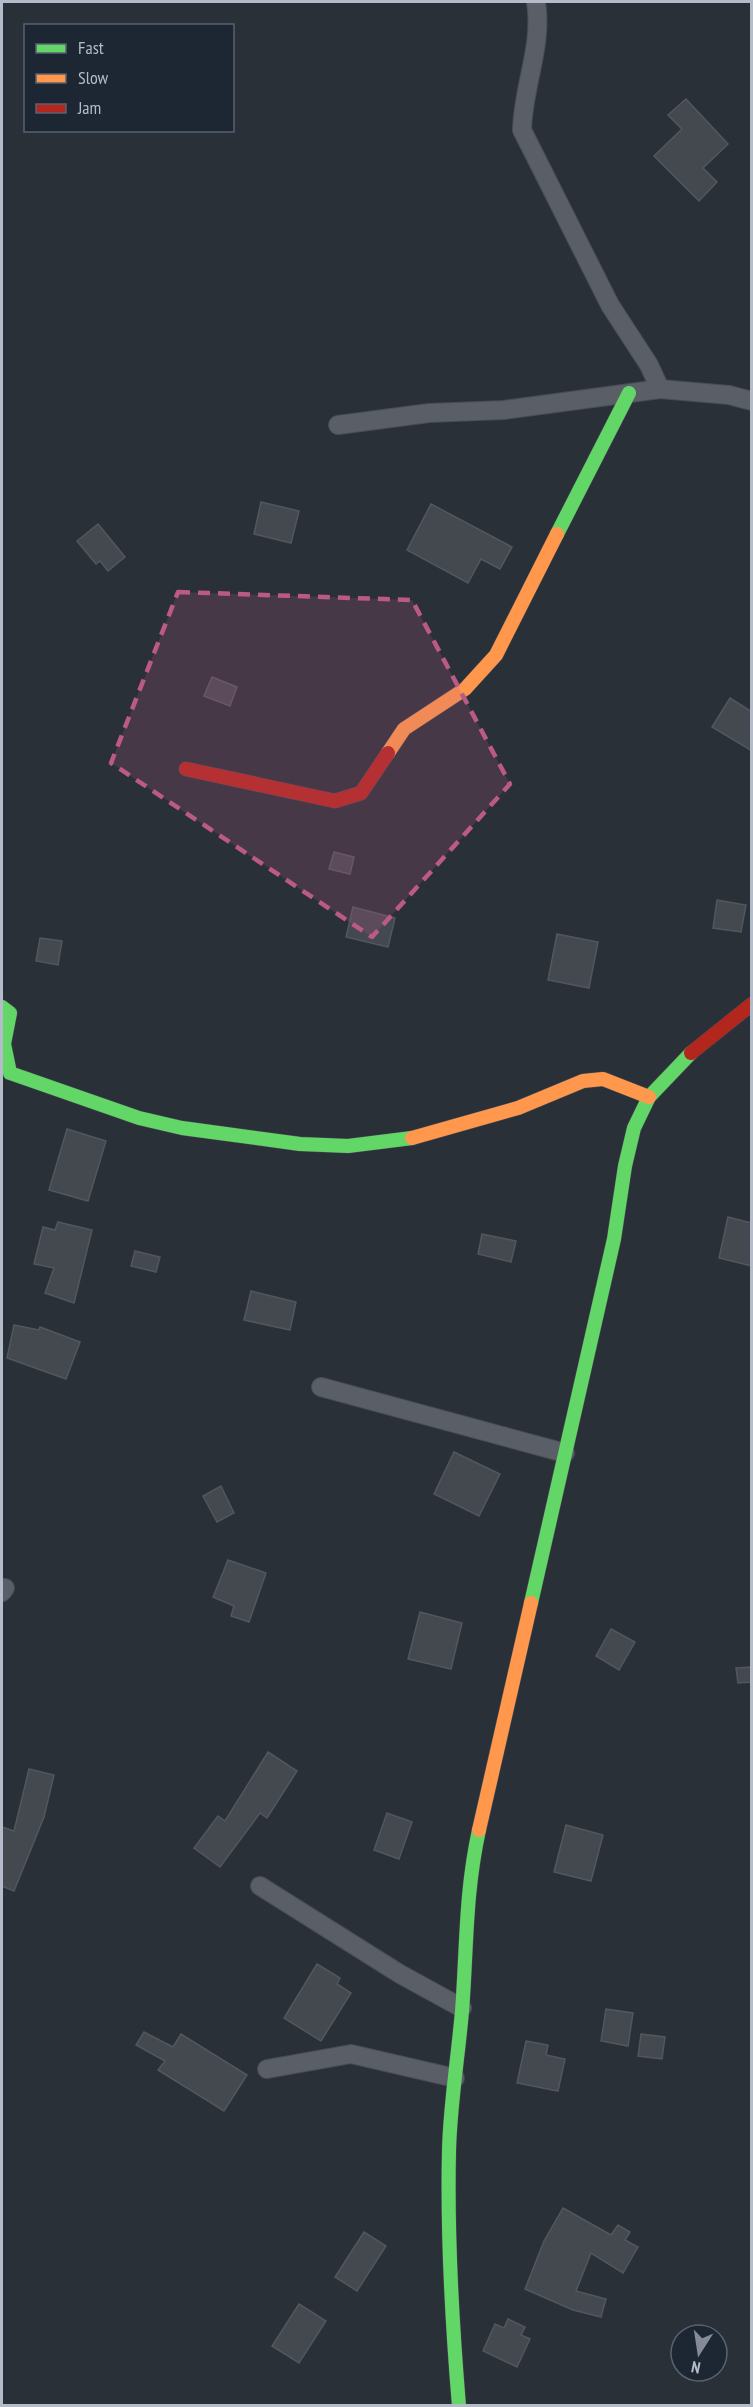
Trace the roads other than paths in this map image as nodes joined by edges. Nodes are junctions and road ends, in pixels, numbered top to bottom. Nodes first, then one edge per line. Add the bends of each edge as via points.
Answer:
1 (536, 2) edge
2 (660, 389) junction
3 (629, 393) junction
4 (752, 401) edge
5 (338, 425) dead end
6 (186, 769) dead end
7 (752, 1004) edge
8 (2, 1007) edge
9 (649, 1097) junction
10 (321, 1387) dead end
11 (565, 1453) junction
12 (260, 1886) dead end
13 (462, 2008) junction
14 (267, 2069) dead end
15 (455, 2078) junction
16 (459, 2406) edge

1 - 2 street via 536,56 522,109 522,130 610,305
2 - 3 street
2 - 4 street
3 - 5 street via 504,410 429,413
3 - 6 street via 496,655 465,689 404,729 361,793 335,801
7 - 9 street via 663,1080
8 - 9 street via 10,1013 4,1044 10,1073 139,1118 234,1136 348,1146 403,1141 518,1108 583,1081 603,1079
9 - 11 street via 633,1139
10 - 11 street
11 - 13 street via 471,1868
12 - 13 street
13 - 15 street
14 - 15 street via 351,2054
15 - 16 street via 449,2151

